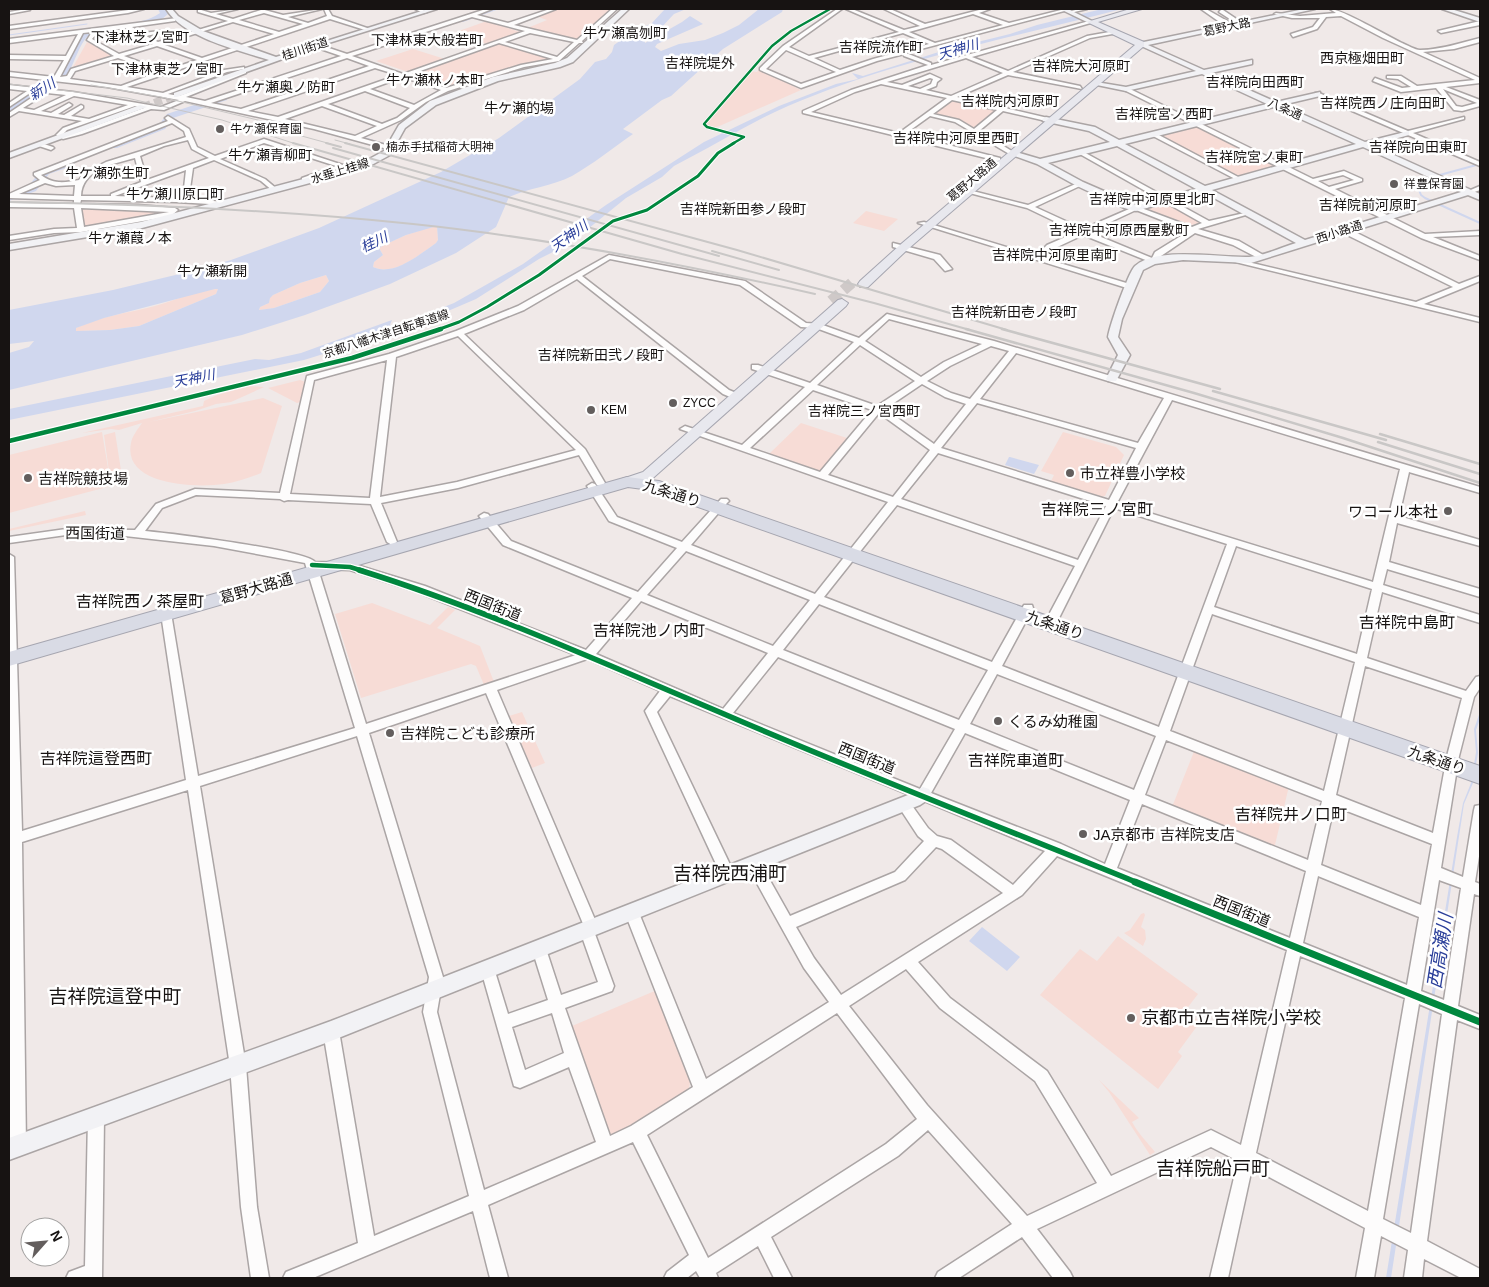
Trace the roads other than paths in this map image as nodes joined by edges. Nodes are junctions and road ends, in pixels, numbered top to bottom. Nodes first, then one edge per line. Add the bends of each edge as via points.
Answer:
1 (142, 9) edge
2 (170, 9) edge
3 (200, 9) edge
4 (236, 9) edge
5 (320, 9) edge
6 (326, 9) edge
7 (434, 9) edge
8 (490, 9) edge
9 (554, 9) edge
10 (615, 9) edge
11 (626, 9) edge
12 (840, 9) edge
13 (848, 9) edge
14 (868, 9) edge
15 (886, 9) edge
16 (899, 9) edge
17 (965, 9) edge
18 (988, 9) edge
19 (1085, 9) edge
20 (1138, 9) edge
21 (1203, 9) edge
22 (1298, 9) edge
23 (1312, 9) edge
24 (1332, 9) edge
25 (1445, 9) edge
26 (28, 10) dead end
27 (264, 10) edge
28 (422, 10) edge
29 (1221, 10) dead end
30 (1068, 11) edge
31 (9, 13) edge
32 (859, 13) junction
33 (974, 13) junction
34 (159, 14) dead end
35 (212, 14) junction
36 (1278, 14) junction
37 (1343, 14) junction
38 (473, 15) junction
39 (282, 16) junction
40 (884, 16) dead end
41 (1324, 16) junction
42 (330, 17) junction
43 (908, 17) junction
44 (175, 19) junction
45 (233, 20) junction
46 (1089, 21) junction
47 (148, 22) junction
48 (1480, 22) edge
49 (1232, 24) junction
50 (310, 25) junction
51 (509, 25) junction
52 (1008, 25) junction
53 (126, 26) junction
54 (925, 26) junction
55 (9, 28) edge
56 (365, 28) junction
57 (916, 28) junction
58 (100, 30) junction
59 (602, 30) junction
60 (82, 31) junction
61 (196, 31) junction
62 (530, 31) junction
63 (904, 31) junction
64 (158, 32) dead end
65 (1115, 33) junction
66 (280, 34) junction
67 (1293, 34) dead end
68 (1480, 34) edge
69 (142, 35) junction
70 (1455, 36) dead end
71 (29, 38) junction
72 (100, 38) dead end
73 (1480, 40) edge
74 (9, 41) edge
75 (90, 41) junction
76 (1472, 41) junction
77 (500, 42) junction
78 (579, 42) junction
79 (1139, 43) junction
80 (25, 44) dead end
81 (157, 44) junction
82 (934, 44) junction
83 (313, 45) junction
84 (242, 47) junction
85 (785, 47) junction
86 (34, 49) dead end
87 (1419, 52) junction
88 (118, 56) junction
89 (345, 56) junction
90 (966, 57) junction
91 (9, 58) edge
92 (29, 58) junction
93 (67, 58) junction
94 (273, 58) junction
95 (807, 58) junction
96 (558, 59) junction
97 (202, 60) junction
98 (1249, 62) dead end
99 (928, 64) junction
100 (374, 66) junction
101 (244, 69) junction
102 (838, 71) junction
103 (163, 72) junction
104 (1203, 72) junction
105 (1008, 73) junction
106 (9, 74) edge
107 (1470, 75) junction
108 (402, 76) junction
109 (893, 77) junction
110 (1389, 77) dead end
111 (56, 78) junction
112 (63, 80) junction
113 (1375, 80) dead end
114 (1480, 80) edge
115 (1431, 81) dead end
116 (880, 82) junction
117 (122, 86) junction
118 (1088, 86) junction
119 (9, 87) edge
120 (902, 87) junction
121 (1415, 87) junction
122 (1440, 87) junction
123 (33, 89) junction
124 (364, 89) junction
125 (446, 90) junction
126 (1126, 90) junction
127 (46, 91) junction
128 (920, 91) junction
129 (73, 94) junction
130 (1317, 94) joint
131 (176, 95) junction
132 (36, 97) junction
133 (46, 98) dead end
134 (951, 98) junction
135 (207, 103) junction
136 (1480, 103) edge
137 (25, 104) junction
138 (323, 104) junction
139 (1275, 104) junction
140 (9, 105) edge
141 (69, 105) dead end
142 (142, 106) junction
143 (81, 107) dead end
144 (414, 107) junction
145 (17, 109) junction
146 (35, 109) junction
147 (162, 109) junction
148 (1002, 109) junction
149 (242, 110) junction
150 (928, 114) junction
151 (9, 115) edge
152 (51, 115) junction
153 (64, 117) junction
154 (1462, 118) dead end
155 (279, 119) junction
156 (1050, 119) junction
157 (89, 120) junction
158 (171, 120) junction
159 (1195, 124) junction
160 (382, 126) junction
161 (974, 132) junction
162 (1406, 133) junction
163 (1152, 134) junction
164 (900, 135) junction
165 (61, 136) junction
166 (188, 138) junction
167 (355, 138) junction
168 (247, 139) dead end
169 (99, 141) dead end
170 (1118, 142) junction
171 (258, 143) junction
172 (1364, 144) junction
173 (41, 145) junction
174 (111, 145) junction
175 (387, 147) junction
176 (51, 148) dead end
177 (98, 150) junction
178 (1080, 152) junction
179 (1010, 153) junction
180 (9, 155) edge
181 (137, 155) junction
182 (215, 158) junction
183 (998, 159) junction
184 (110, 162) junction
185 (1040, 162) junction
186 (1480, 164) edge
187 (190, 167) junction
188 (1284, 167) junction
189 (983, 176) junction
190 (1239, 179) junction
191 (44, 181) junction
192 (1312, 181) junction
193 (80, 182) junction
194 (145, 183) junction
195 (1080, 184) junction
196 (1480, 188) edge
197 (274, 189) junction
198 (1204, 189) junction
199 (1328, 189) junction
200 (965, 191) junction
201 (1469, 192) junction
202 (11, 195) edge
203 (1480, 197) edge
204 (106, 198) junction
205 (176, 200) junction
206 (1164, 200) junction
207 (79, 202) junction
208 (219, 203) junction
209 (9, 205) edge
210 (1029, 207) junction
211 (1136, 208) junction
212 (1247, 213) junction
213 (1386, 217) junction
214 (1207, 223) junction
215 (926, 225) junction
216 (65, 230) junction
217 (81, 230) junction
218 (1193, 230) junction
219 (1344, 230) junction
220 (1083, 232) junction
221 (1480, 232) edge
222 (1424, 236) junction
223 (9, 238) edge
224 (1304, 243) junction
225 (9, 245) edge
226 (900, 246) junction
227 (1261, 256) junction
228 (1038, 258) junction
229 (1480, 258) edge
230 (1225, 259) junction
231 (1153, 260) junction
232 (948, 269) dead end
233 (577, 275) junction
234 (1480, 278) edge
235 (859, 283) tunnel mouth
236 (1130, 287) junction
237 (1459, 287) junction
238 (837, 302) tunnel mouth
239 (1418, 304) junction
240 (1480, 320) edge
241 (810, 326) junction
242 (459, 333) junction
243 (859, 340) junction
244 (991, 343) junction
245 (1014, 350) junction
246 (392, 356) junction
247 (761, 369) junction
248 (920, 380) junction
249 (1112, 380) junction
250 (812, 387) junction
251 (732, 394) junction
252 (1169, 397) junction
253 (973, 401) junction
254 (878, 409) junction
255 (691, 431) junction
256 (1141, 446) junction
257 (744, 449) junction
258 (935, 449) junction
259 (582, 451) junction
260 (1405, 468) junction
261 (651, 473) junction
262 (822, 476) junction
263 (622, 480) junction
264 (596, 487) junction
265 (1480, 490) edge
266 (284, 498) junction
267 (375, 500) junction
268 (894, 500) junction
269 (1111, 504) junction
270 (721, 505) junction
271 (1393, 518) junction
272 (486, 519) junction
273 (137, 534) junction
274 (9, 540) edge
275 (392, 542) junction
276 (1233, 542) junction
277 (1480, 543) edge
278 (684, 547) junction
279 (854, 551) junction
280 (9, 557) edge
281 (1080, 564) junction
282 (1382, 564) junction
283 (338, 565) junction
284 (313, 568) junction
285 (1377, 586) junction
286 (1480, 593) edge
287 (638, 596) junction
288 (817, 599) junction
289 (1208, 609) junction
290 (166, 610) junction
291 (1026, 612) junction
292 (1480, 619) edge
293 (1052, 620) junction
294 (775, 651) junction
295 (10, 655) edge
296 (588, 655) junction
297 (1360, 660) junction
298 (994, 668) junction
299 (1187, 668) junction
300 (1480, 680) edge
301 (490, 688) junction
302 (668, 690) junction
303 (1468, 696) junction
304 (725, 715) junction
305 (1345, 723) junction
306 (963, 727) junction
307 (362, 730) junction
308 (1162, 733) junction
309 (1454, 761) junction
310 (1480, 770) edge
311 (192, 782) junction
312 (923, 794) junction
313 (1138, 797) junction
314 (1330, 798) junction
315 (903, 804) junction
316 (1480, 810) edge
317 (12, 840) edge
318 (933, 841) junction
319 (1439, 841) junction
320 (1056, 848) junction
321 (754, 865) junction
322 (1314, 868) junction
323 (1109, 871) junction
324 (1433, 871) junction
325 (728, 875) junction
326 (1474, 888) edge
327 (1011, 894) junction
328 (632, 913) junction
329 (1425, 913) junction
330 (788, 924) junction
331 (589, 930) junction
332 (1296, 947) junction
333 (540, 950) junction
334 (907, 960) junction
335 (488, 970) junction
336 (435, 991) junction
337 (1416, 996) junction
338 (838, 1003) junction
339 (557, 1004) junction
340 (1449, 1010) junction
341 (1480, 1022) edge
342 (504, 1024) junction
343 (331, 1031) junction
344 (574, 1057) junction
345 (238, 1066) junction
346 (702, 1089) junction
347 (96, 1117) junction
348 (928, 1120) junction
349 (637, 1132) junction
350 (605, 1145) junction
351 (13, 1147) edge
352 (1247, 1157) junction
353 (1108, 1186) junction
354 (479, 1201) junction
355 (1375, 1225) junction
356 (1024, 1226) junction
357 (761, 1235) junction
358 (367, 1247) junction
359 (1418, 1247) junction
360 (704, 1269) edge
361 (93, 1274) edge
362 (75, 1278) edge
363 (260, 1278) edge
364 (292, 1278) edge
365 (499, 1278) edge
366 (673, 1278) edge
367 (783, 1278) edge
368 (944, 1278) edge
369 (1064, 1278) edge
370 (1219, 1278) edge
371 (1366, 1278) edge
372 (1413, 1278) edge
373 (1479, 1278) edge

1 - 55 street
2 - 44 street
3 - 35 street
4 - 35 street
5 - 39 street
6 - 42 street
7 - 28 street, 桂川街道
8 - 38 street
9 - 51 street
10 - 78 street
11 - 59 street, 水垂上桂線
12 - 85 street
13 - 32 street
14 - 32 street
15 - 43 street
16 - 43 street
17 - 33 street
18 - 33 street
19 - 30 street
20 - 46 main road
21 - 49 street
22 - 36 street, 葛野大路
23 - 36 street, 葛野大路
24 - 37 street
25 - 48 street
26 - 31 street
27 - 39 street
27 - 45 street
28 - 56 street, 桂川街道
29 - 49 street
30 - 46 street, 八条通
30 - 52 street
32 - 63 street
33 - 52 street
33 - 54 street
34 - 47 street
35 - 45 street
36 - 41 street
36 - 49 street, 葛野大路
37 - 41 street
37 - 87 street
38 - 51 street
38 - 89 street
39 - 50 street
40 - 57 street
41 - 67 street via 1315,28
42 - 50 street
42 - 56 street
43 - 54 street
44 - 47 street
44 - 61 street
45 - 61 street
45 - 66 street
46 - 65 main road, 八条通
46 - 90 street
47 - 53 street
48 - 70 street via 1441,32
49 - 79 street, 葛野大路
50 - 66 street
51 - 62 street
52 - 82 street
53 - 58 street
53 - 69 street
54 - 57 street
56 - 83 street, 桂川街道
57 - 63 street
58 - 60 street
58 - 75 street via 90,35
59 - 78 street
59 - 175 street, 水垂上桂線 via 578,54 564,62 496,79 434,103 402,127
60 - 71 street
60 - 93 street
61 - 81 street
61 - 84 street
62 - 77 street
62 - 78 street
63 - 82 street
63 - 95 street
64 - 69 street
65 - 79 main road, 八条通
65 - 105 street via 1089,37
66 - 84 street
68 - 76 street via 1462,38
69 - 81 street
71 - 74 street
71 - 80 street
72 - 75 street
73 - 76 street
75 - 88 street
76 - 87 street
77 - 96 street
77 - 108 street
78 - 96 street
79 - 104 street, 八条通
79 - 118 main road, 葛野大路通
81 - 88 street
81 - 97 street
82 - 99 street via 937,45 907,55
82 - 102 street
83 - 89 street
83 - 94 street, 桂川街道
84 - 94 street
84 - 97 street
85 - 95 street
85 - 102 street via 762,68 801,86
86 - 92 street
87 - 107 street
88 - 103 street
88 - 112 street via 73,70 69,78
89 - 100 street
89 - 135 street
90 - 99 street
90 - 105 street
90 - 109 street
91 - 92 street
92 - 93 street
93 - 111 street
94 - 101 street, 桂川街道
95 - 102 street
96 - 125 street via 523,66
97 - 103 street
98 - 104 street
99 - 109 street
100 - 108 street
100 - 149 street
101 - 131 street, 桂川街道
101 - 131 street via 226,71
103 - 117 street
104 - 126 street
104 - 139 street, 八条通
105 - 118 street
105 - 134 street
106 - 111 street
107 - 114 street
107 - 115 street
108 - 124 street
108 - 125 street
109 - 116 street
110 - 121 street via 1399,77
111 - 112 street
112 - 117 street
113 - 121 street via 1401,90
114 - 122 street
116 - 120 street
116 - 164 street via 804,112
117 - 131 street
118 - 126 street
118 - 156 main road, 葛野大路通
119 - 123 street
120 - 128 street
120 - 128 street via 932,75 938,79
121 - 122 street
122 - 136 street
122 - 136 street via 1454,108
123 - 127 street
123 - 140 street
124 - 138 street
124 - 144 street
125 - 144 street
126 - 159 street
127 - 129 street
127 - 132 street
128 - 134 street
129 - 142 street
129 - 146 street
130 - 139 street
130 - 162 street
131 - 135 street
131 - 147 street
132 - 133 street
132 - 137 street
134 - 148 street
134 - 150 street
135 - 149 street
137 - 145 street
137 - 146 street
138 - 155 street
138 - 160 street
139 - 159 street
139 - 172 street, 八条通
141 - 152 street
142 - 147 street
142 - 157 street
142 - 165 street
143 - 153 street
144 - 160 street via 399,119
145 - 146 street
145 - 151 street
146 - 152 street
147 - 158 street via 162,114
148 - 156 street
148 - 161 street
149 - 155 street
150 - 161 street via 957,121
150 - 164 street
152 - 153 street
153 - 157 street
154 - 162 street
155 - 167 street
156 - 170 street via 1092,129
156 - 179 main road, 葛野大路通
157 - 165 street via 65,129
158 - 166 street via 187,130
158 - 174 street
159 - 163 street
159 - 188 street
160 - 167 street
161 - 179 street
162 - 172 street
162 - 186 street
163 - 170 street
163 - 190 street
164 - 183 street
165 - 173 street
165 - 180 street
166 - 181 street
166 - 182 street via 194,148
167 - 175 street
168 - 171 street
169 - 174 street
170 - 178 street
170 - 198 street
171 - 182 street
171 - 197 street via 264,141 343,166
172 - 188 street
172 - 201 street, 八条通
173 - 176 street
173 - 180 street
174 - 177 street
175 - 197 street, 水垂上桂線 via 378,159 363,166
177 - 184 street
177 - 191 street via 36,174
178 - 185 street
178 - 206 street
179 - 183 main road, 葛野大路通
179 - 185 street
179 - 189 main road, 葛野大路通
181 - 184 street
181 - 194 street
182 - 187 street
182 - 197 street via 263,180
183 - 189 main road, 葛野大路通
184 - 193 street via 96,167
185 - 195 street
187 - 194 street
187 - 205 street via 187,189
188 - 190 street
188 - 192 street
189 - 200 main road, 葛野大路通
190 - 198 street
191 - 193 street via 56,186
191 - 202 street
192 - 199 street
192 - 199 street via 1344,173 1360,180
193 - 207 street
194 - 204 street
195 - 210 street
195 - 211 street
196 - 201 street, 西小路通
197 - 208 street, 水垂上桂線
198 - 206 street
198 - 212 street
199 - 213 street
200 - 210 street
200 - 215 main road, 葛野大路通
201 - 203 street, 八条通
201 - 213 street, 西小路通
202 - 207 street
204 - 205 street
204 - 207 street
204 - 207 street
205 - 208 street
206 - 211 street
206 - 214 street
207 - 209 street
207 - 217 street
207 - 217 street via 174,210 171,214
208 - 225 street, 水垂上桂線 via 113,230
210 - 220 street
211 - 218 street
211 - 220 street
212 - 214 street
212 - 224 street
213 - 219 street, 西小路通
213 - 222 street
214 - 218 street
215 - 226 main road, 葛野大路通
215 - 228 street
216 - 217 street
216 - 223 street
216 - 225 street
218 - 227 street via 1236,243
218 - 231 street
219 - 224 street, 西小路通
219 - 237 street
220 - 228 street via 1050,247
220 - 231 street via 1106,244
221 - 222 street
222 - 229 street
224 - 227 street, 西小路通
226 - 232 street via 937,257
226 - 235 main road, 葛野大路通
227 - 230 street, 西小路通 via 1251,260
228 - 236 street
230 - 231 street, 西小路通 via 1183,257
230 - 239 street
231 - 236 street via 1140,268
233 - 241 street via 609,257 742,283
233 - 242 street via 520,308
233 - 251 street
234 - 237 street
236 - 249 street via 1113,337 1124,355
237 - 239 street
238 - 241 main road, 葛野大路通
239 - 240 street
241 - 243 street
241 - 247 main road, 葛野大路通
242 - 246 street
242 - 259 street
243 - 244 street via 887,316
243 - 248 street
243 - 250 street
244 - 245 street
244 - 248 street
245 - 249 street
245 - 253 street
246 - 266 street via 310,378
246 - 267 street
247 - 250 street
247 - 251 main road, 葛野大路通
248 - 253 street via 948,395
248 - 254 street
249 - 252 street
250 - 254 street
250 - 257 street
251 - 255 main road, 葛野大路通
252 - 256 street
252 - 260 street
253 - 256 street
253 - 258 street
254 - 258 street
254 - 262 street
255 - 257 street
255 - 261 main road, 葛野大路通
256 - 269 street
257 - 262 street
258 - 268 street
258 - 269 street
259 - 264 street
259 - 267 street via 458,485
260 - 265 street
260 - 271 street
261 - 263 highway, 九条通り
261 - 263 main road, 葛野大路通 via 640,466
261 - 270 highway, 九条通り
262 - 268 street
263 - 264 highway, 葛野大路通
264 - 272 highway, 葛野大路通
264 - 278 street via 613,518
266 - 267 street
266 - 273 street via 195,492 159,506
267 - 275 street
268 - 279 street
268 - 281 street
269 - 276 street
269 - 281 street
270 - 278 street
270 - 279 highway, 九条通り
271 - 277 street
271 - 282 street
272 - 275 highway, 葛野大路通
272 - 283 highway, 葛野大路通
272 - 287 street via 507,544
273 - 274 street, 西国街道 via 66,532
273 - 284 street, 西国街道 via 200,540 302,559 309,561
275 - 284 highway, 葛野大路通
276 - 285 street
276 - 289 street
278 - 287 street
278 - 288 street
279 - 288 street
279 - 291 highway, 九条通り
280 - 295 street
281 - 293 street
282 - 285 street
282 - 286 street
283 - 284 highway, 葛野大路通
283 - 296 street, 西国街道 via 422,589
284 - 290 highway, 葛野大路通
284 - 307 street
285 - 292 street
285 - 297 street
287 - 294 street
287 - 296 street
288 - 294 street
288 - 298 street
289 - 297 street
289 - 299 street
290 - 295 highway, 葛野大路通
290 - 311 street
291 - 293 highway, 九条通り
291 - 298 street
293 - 299 highway, 九条通り
294 - 304 street
294 - 306 street
295 - 317 street
296 - 301 street
296 - 302 street, 西国街道
297 - 303 street
297 - 305 street
298 - 306 street
298 - 308 street
299 - 305 highway, 九条通り
299 - 308 street
300 - 303 street
301 - 307 street
301 - 331 street
302 - 304 street, 西国街道
302 - 325 street via 651,711
303 - 309 street
304 - 312 street, 西国街道
305 - 309 highway, 九条通り
305 - 314 street
306 - 312 street
306 - 313 street
307 - 311 street
307 - 336 street via 436,976
308 - 313 street
308 - 314 street
309 - 310 highway, 九条通り
309 - 319 street
311 - 317 street
311 - 345 street
312 - 315 street
312 - 320 street, 西国街道
313 - 322 street
313 - 323 street
314 - 319 street
314 - 322 street
315 - 318 street
315 - 321 street
316 - 326 street
317 - 351 street
318 - 327 street via 946,844 1007,887
318 - 330 street via 900,876
319 - 324 street
320 - 323 street, 西国街道
320 - 327 street
321 - 325 street
321 - 330 street
322 - 329 street
322 - 332 street
323 - 332 street, 西国街道
324 - 326 street
324 - 329 street
325 - 328 street
326 - 340 street
327 - 334 street
328 - 331 street
328 - 346 street
329 - 337 street
330 - 338 street via 809,963
331 - 333 street
331 - 339 street via 607,986
332 - 337 street, 西国街道
332 - 352 street
333 - 335 street
333 - 339 street
334 - 338 street
334 - 353 street via 945,1003 1042,1076
335 - 336 street
335 - 342 street
336 - 343 street
336 - 354 street via 430,1012
337 - 340 street, 西国街道
337 - 355 street
338 - 346 street
338 - 348 street
339 - 342 street
339 - 344 street
340 - 341 street
340 - 359 street
342 - 344 street via 520,1080
343 - 345 street
343 - 358 street
344 - 350 street
345 - 347 street
345 - 363 street via 249,1208
346 - 349 street
347 - 351 street
347 - 361 street
348 - 356 street
348 - 357 street via 892,1150
349 - 350 street
349 - 360 street
350 - 354 street
352 - 353 street via 1211,1138
352 - 355 street
352 - 370 street
353 - 356 street
354 - 358 street
354 - 365 street
355 - 359 street
355 - 371 street
356 - 368 street
356 - 369 street
357 - 360 street
357 - 367 street
358 - 364 street
359 - 372 street
359 - 373 street
360 - 366 street
361 - 362 street

